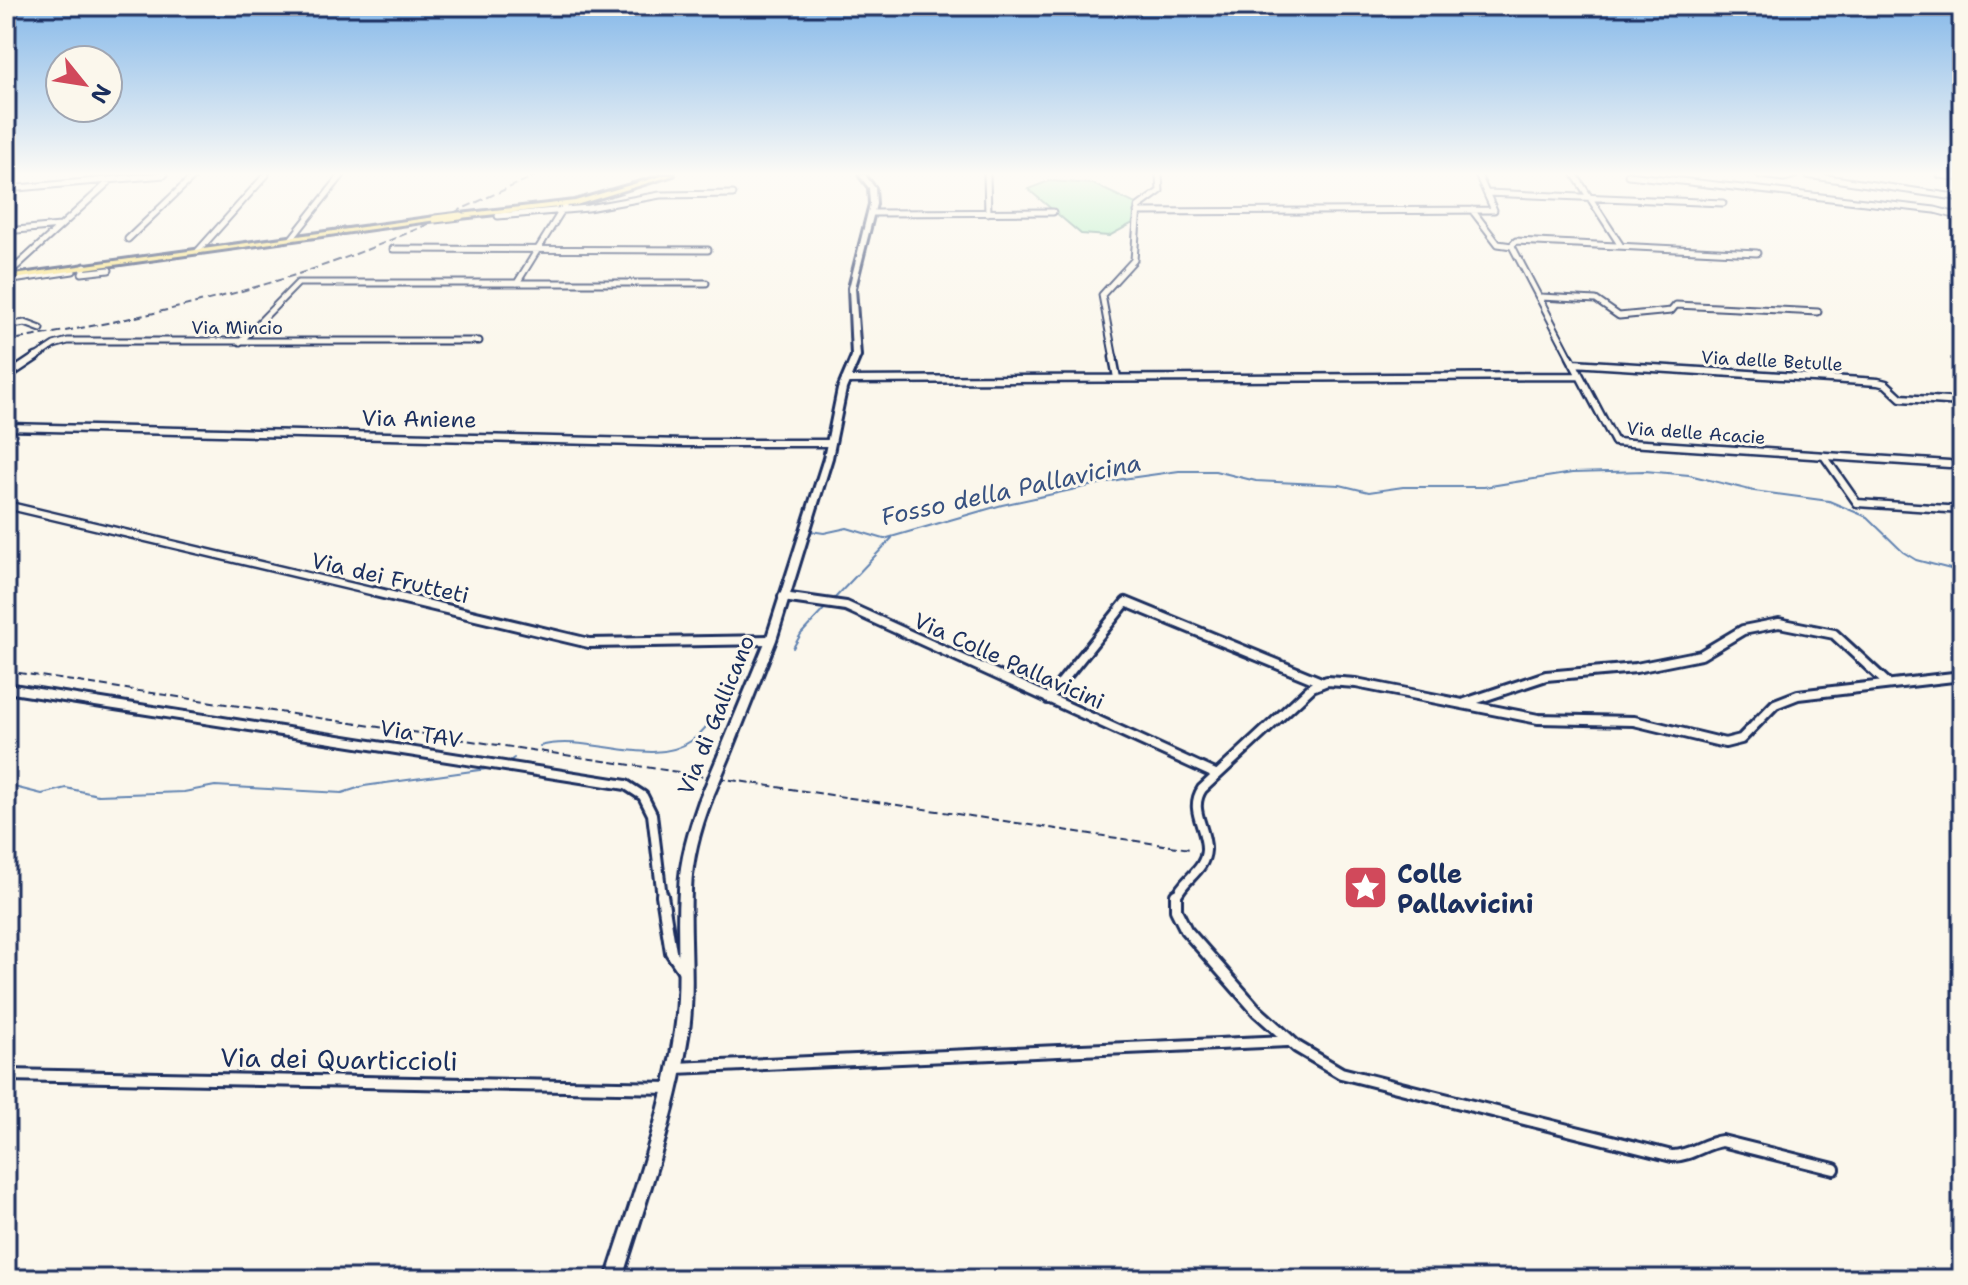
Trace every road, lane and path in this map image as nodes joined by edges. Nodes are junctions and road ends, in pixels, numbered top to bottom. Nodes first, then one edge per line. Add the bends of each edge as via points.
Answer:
1 (51, 235) edge
2 (132, 235) edge
3 (212, 235) edge
4 (294, 235) edge
5 (315, 235) edge
6 (546, 235) edge
7 (866, 235) edge
8 (1136, 235) edge
9 (1491, 235) edge
10 (1614, 235) edge
11 (292, 238) junction
12 (128, 239) dead end
13 (1512, 246) junction
14 (1621, 246) junction
15 (393, 249) dead end
16 (537, 249) junction
17 (708, 250) dead end
18 (198, 251) junction
19 (1757, 253) dead end
20 (84, 268) junction
21 (109, 270) dead end
22 (6, 278) edge
23 (517, 283) junction
24 (706, 283) dead end
25 (1541, 297) junction
26 (1818, 312) dead end
27 (6, 326) edge
28 (41, 329) dead end
29 (479, 341) dead end
30 (240, 342) junction
31 (1573, 363) junction
32 (1580, 376) junction
33 (6, 377) edge
34 (1117, 378) junction
35 (845, 380) junction
36 (1962, 402) edge
37 (6, 427) edge
38 (831, 443) junction
39 (1824, 456) junction
40 (1949, 464) dead end
41 (6, 505) edge
42 (1962, 510) edge
43 (783, 597) junction
44 (771, 640) junction
45 (1962, 676) edge
46 (1321, 682) junction
47 (1887, 683) junction
48 (6, 688) edge
49 (1048, 699) junction
50 (1463, 704) junction
51 (1215, 774) junction
52 (686, 975) junction
53 (1287, 1041) junction
54 (675, 1068) junction
55 (6, 1075) edge
56 (671, 1088) junction
57 (1834, 1169) dead end
58 (614, 1279) edge

1 - 22 street
2 - 12 street
3 - 18 street
4 - 11 street
5 - 11 main road, bridge
6 - 16 street
7 - 35 street, Via di Gallicano via 852,288 857,350
8 - 34 street via 1134,260 1102,296
9 - 13 street via 1498,244
10 - 14 street
11 - 18 main road
13 - 14 street via 1516,241
13 - 25 street, Via delle Acacie
14 - 19 street
15 - 16 street
16 - 17 street
16 - 23 street
18 - 20 main road
20 - 21 street via 83,273
20 - 22 main road
23 - 24 street
23 - 30 street via 296,284
25 - 26 street via 1596,300 1621,316 1670,311 1676,305
25 - 31 street, Via delle Acacie
27 - 28 street via 22,323
29 - 30 street, Via Mincio
30 - 33 street, Via Mincio via 65,341
31 - 32 street, Via delle Acacie
31 - 36 street, Via delle Betulle via 1880,382 1902,398
32 - 34 street
32 - 39 street, Via delle Acacie via 1617,442
34 - 35 street
35 - 38 street, Via di Gallicano
37 - 38 street, Via Aniene
38 - 43 street, Via di Gallicano
39 - 40 street, Via delle Acacie
39 - 42 street via 1857,503
41 - 44 street, Via dei Frutteti via 585,642
43 - 44 street, Via di Gallicano
43 - 49 street, Via Colle Pallavicini via 844,605
44 - 52 street, Via di Gallicano, bridge via 690,842 683,875
45 - 47 street
46 - 49 street via 1127,602
46 - 50 street via 1361,683
46 - 51 street
47 - 50 street via 1788,699 1767,711 1741,739 1728,743 1634,721 1542,719
47 - 50 street via 1834,634 1775,623 1743,630 1699,656 1546,676
48 - 52 street, Via TAV via 626,785 643,796 652,814 669,945
49 - 51 street, Via Colle Pallavicini
51 - 53 street via 1196,800 1206,854 1198,871 1178,890 1176,910 1186,930
52 - 54 street, Via di Gallicano
53 - 54 street
53 - 57 street via 1341,1073 1672,1156 1686,1156 1703,1144 1722,1141
54 - 56 street, Via di Gallicano
55 - 56 street, Via dei Quarticcioli
56 - 58 street, Via di Gallicano

